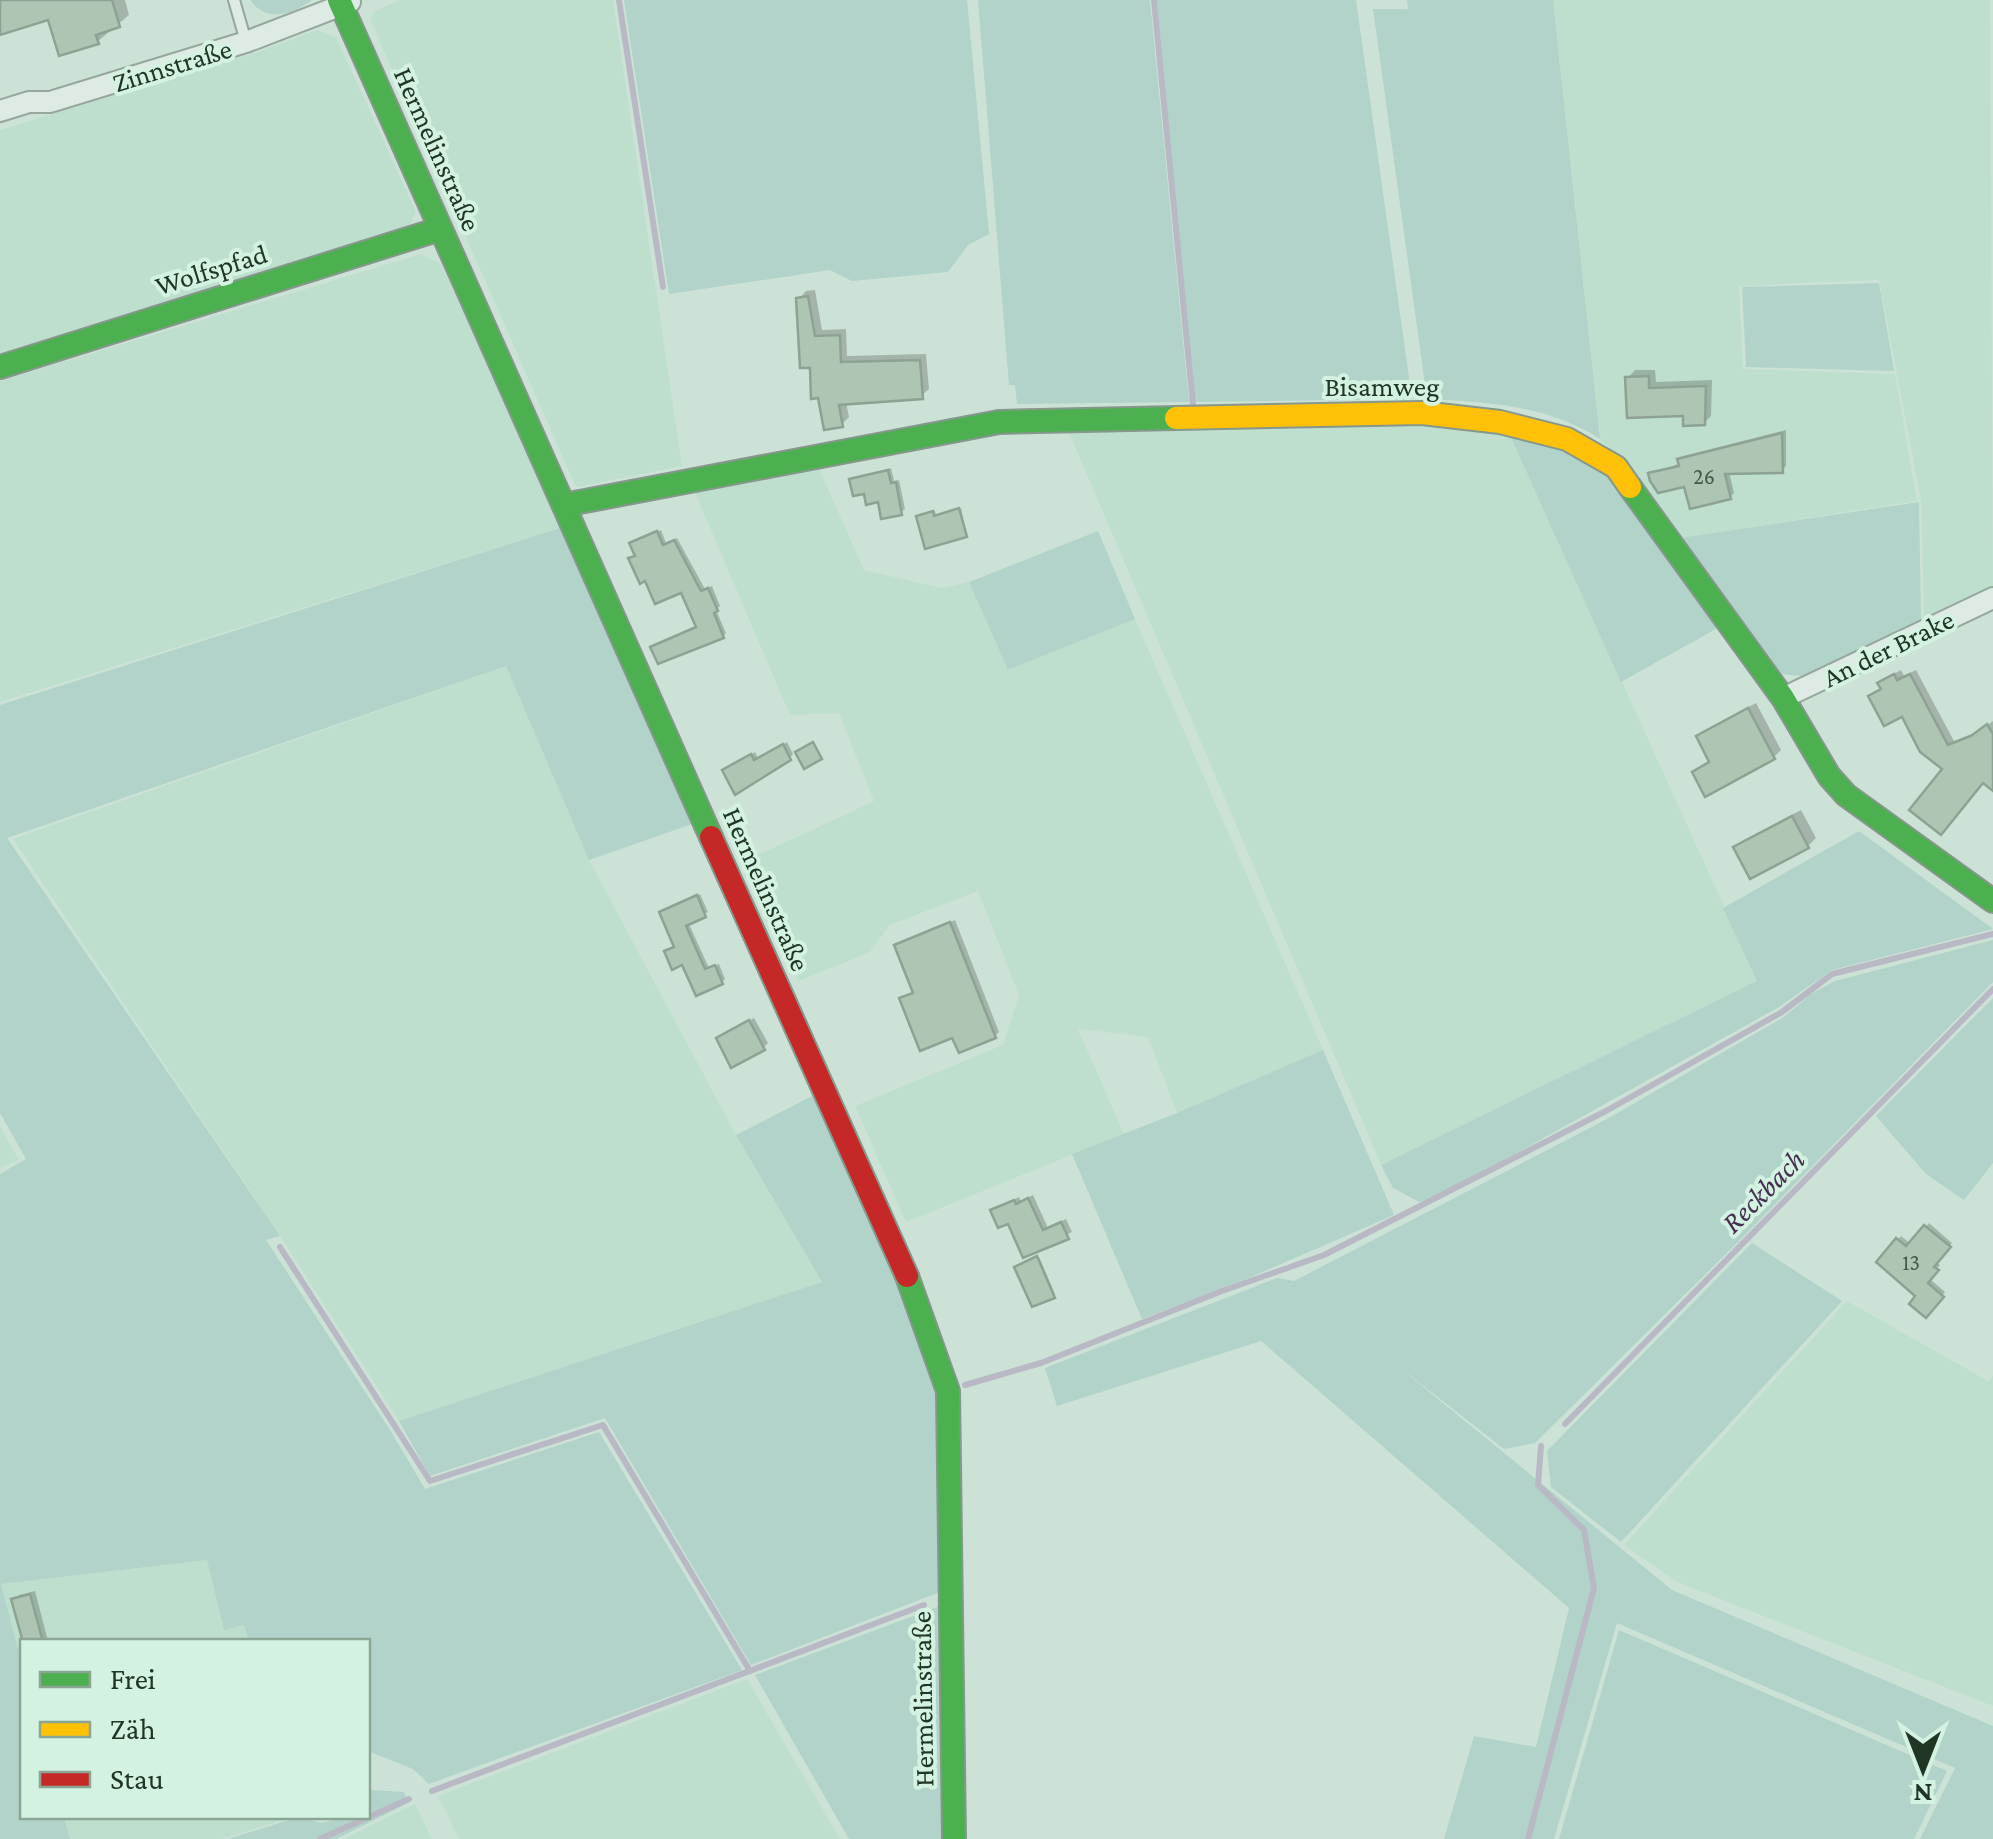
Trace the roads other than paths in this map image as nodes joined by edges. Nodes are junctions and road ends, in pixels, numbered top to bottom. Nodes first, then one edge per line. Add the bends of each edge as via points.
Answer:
1 (234, 0) edge
2 (346, 2) edge
3 (246, 42) junction
4 (0, 111) edge
5 (440, 229) junction
6 (0, 367) edge
7 (564, 505) junction
8 (1993, 598) edge
9 (1783, 698) junction
10 (1993, 901) edge
11 (954, 1839) edge

1 - 3 lane
2 - 3 street, Zinnstraße
2 - 5 street, Hermelinstraße
3 - 4 street, Zinnstraße
5 - 6 street, Wolfspfad
5 - 7 street, Hermelinstraße
7 - 9 street, Bisamweg via 999,422 1422,413 1500,422 1567,439 1616,467
7 - 11 street, Hermelinstraße via 911,1285 948,1390
8 - 9 street, An der Brake
9 - 10 street, Bisamweg via 1846,795

